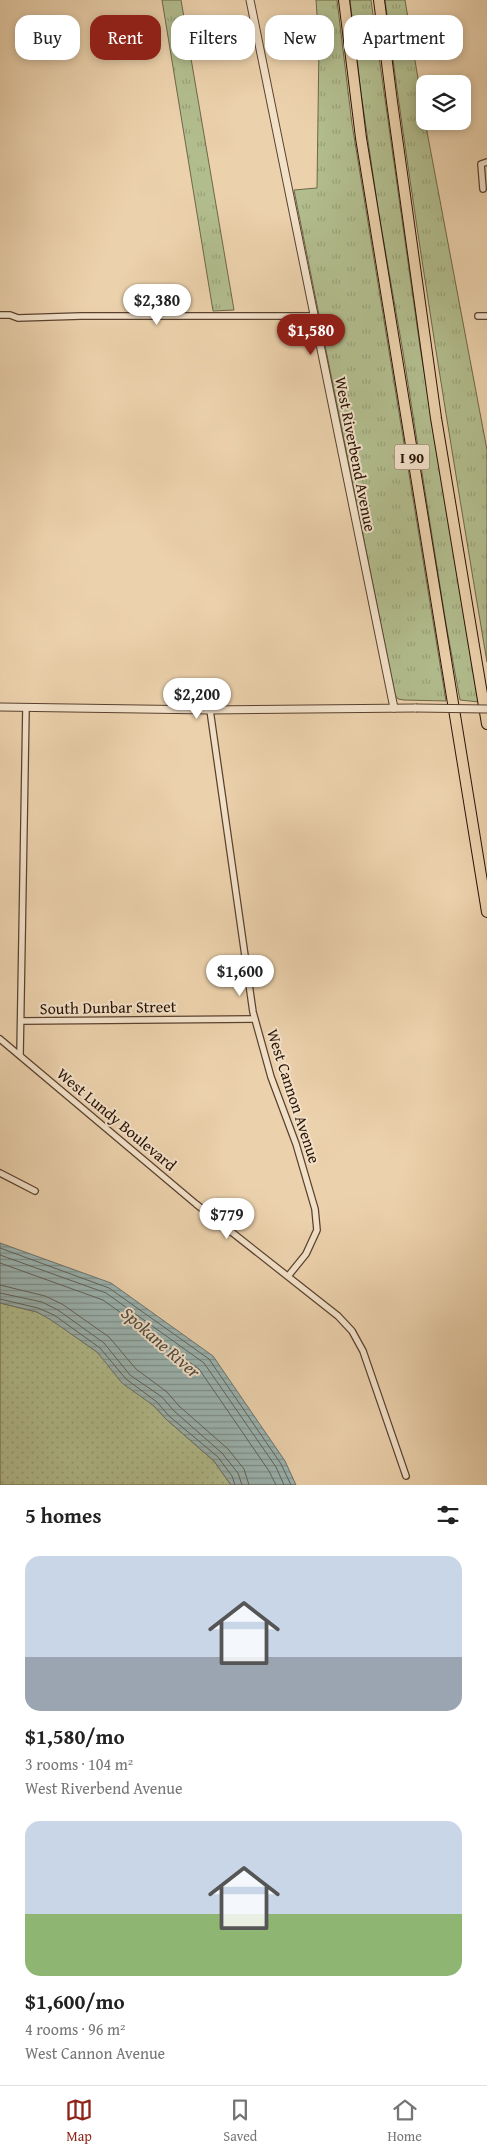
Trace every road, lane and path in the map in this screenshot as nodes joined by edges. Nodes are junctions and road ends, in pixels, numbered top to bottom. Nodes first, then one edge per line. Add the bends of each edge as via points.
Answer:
1 (250, 0) edge
2 (344, 0) edge
3 (379, 0) edge
4 (487, 162) edge
5 (483, 189) dead end
6 (0, 315) edge
7 (314, 316) junction
8 (478, 316) dead end
9 (487, 316) edge
10 (0, 707) edge
11 (26, 707) junction
12 (394, 708) junction
13 (487, 709) edge
14 (210, 710) junction
15 (487, 724) edge
16 (487, 912) edge
17 (254, 1019) junction
18 (21, 1021) junction
19 (0, 1039) edge
20 (20, 1055) junction
21 (0, 1173) edge
22 (35, 1191) dead end
23 (289, 1275) junction
24 (406, 1476) dead end

1 - 7 street, West Riverbend Avenue
2 - 16 highway, I 90 via 361,138
3 - 15 highway, I 90 via 436,418
4 - 5 street via 480,164
6 - 7 street via 18,318
7 - 12 street, West Riverbend Avenue
8 - 9 street
10 - 11 street
11 - 14 street
11 - 18 street
12 - 13 street, bridge
12 - 14 street
14 - 17 street, West Cannon Avenue
17 - 18 street, South Dunbar Street
17 - 23 street, West Cannon Avenue via 315,1209 317,1230 306,1254
18 - 20 street
19 - 20 street, West Lundy Boulevard
20 - 23 street, West Lundy Boulevard via 196,1204
21 - 22 street
23 - 24 street, West Lundy Boulevard via 352,1331 363,1351

